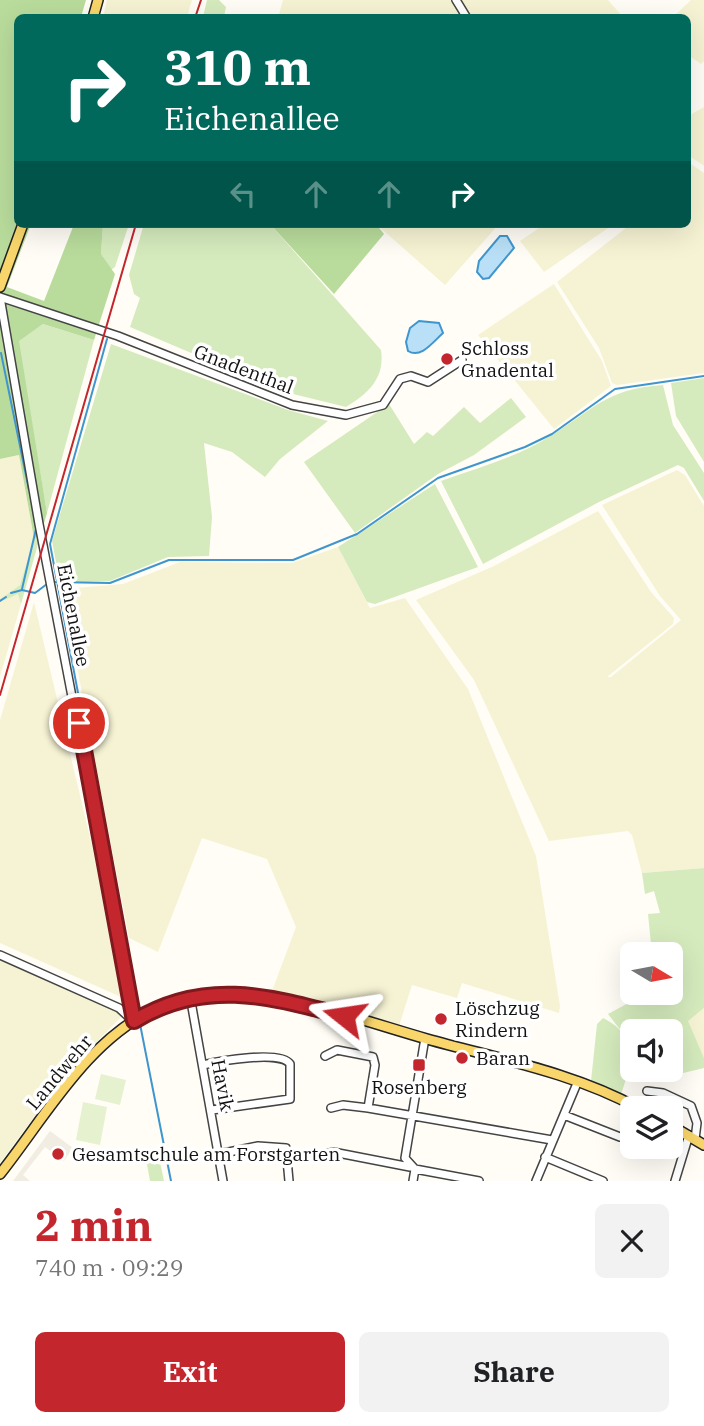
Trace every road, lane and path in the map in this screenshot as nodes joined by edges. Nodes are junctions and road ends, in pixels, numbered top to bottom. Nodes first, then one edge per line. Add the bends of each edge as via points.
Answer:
1 (22, 228) edge
2 (0, 287) edge
3 (0, 297) edge
4 (462, 360) dead end
5 (0, 955) edge
6 (190, 996) junction
7 (134, 1021) junction
8 (425, 1038) junction
9 (325, 1056) dead end
10 (203, 1065) junction
11 (578, 1081) junction
12 (647, 1091) dead end
13 (620, 1100) edge
14 (331, 1108) dead end
15 (368, 1108) junction
16 (212, 1110) junction
17 (564, 1115) junction
18 (411, 1116) junction
19 (683, 1132) edge
20 (620, 1137) edge
21 (692, 1137) junction
22 (552, 1140) junction
23 (704, 1145) edge
24 (219, 1154) junction
25 (321, 1155) dead end
26 (545, 1157) junction
27 (413, 1168) junction
28 (0, 1174) edge
29 (223, 1181) edge
30 (289, 1181) edge
31 (413, 1181) edge
32 (479, 1181) edge
33 (536, 1181) edge
34 (603, 1181) edge
35 (675, 1181) edge

1 - 2 main road
3 - 4 street, Gnadenthal via 292,405 346,415 386,402 400,379 411,376 428,382
3 - 7 street, Eichenallee
5 - 7 street via 119,1009
6 - 7 main road, Landwehr
6 - 8 main road, Landwehr via 276,999
6 - 10 street, Havik
7 - 28 main road, Landwehr via 87,1062
8 - 11 main road, Landwehr
8 - 18 street
9 - 15 street via 337,1050 373,1056
10 - 16 street, Havik
10 - 16 street via 282,1058 290,1064 290,1099
11 - 13 main road, Landwehr
11 - 17 street
12 - 21 street via 691,1106 696,1123
14 - 15 street
15 - 18 street
16 - 24 street, Havik
17 - 20 street
17 - 22 street
18 - 22 street
18 - 27 street via 405,1158
19 - 21 main road
21 - 23 main road
21 - 35 street
22 - 26 street
24 - 29 street, Havik
24 - 30 street via 258,1146 286,1148
25 - 27 street via 333,1152
26 - 33 street
26 - 34 street
27 - 31 street
27 - 32 street

